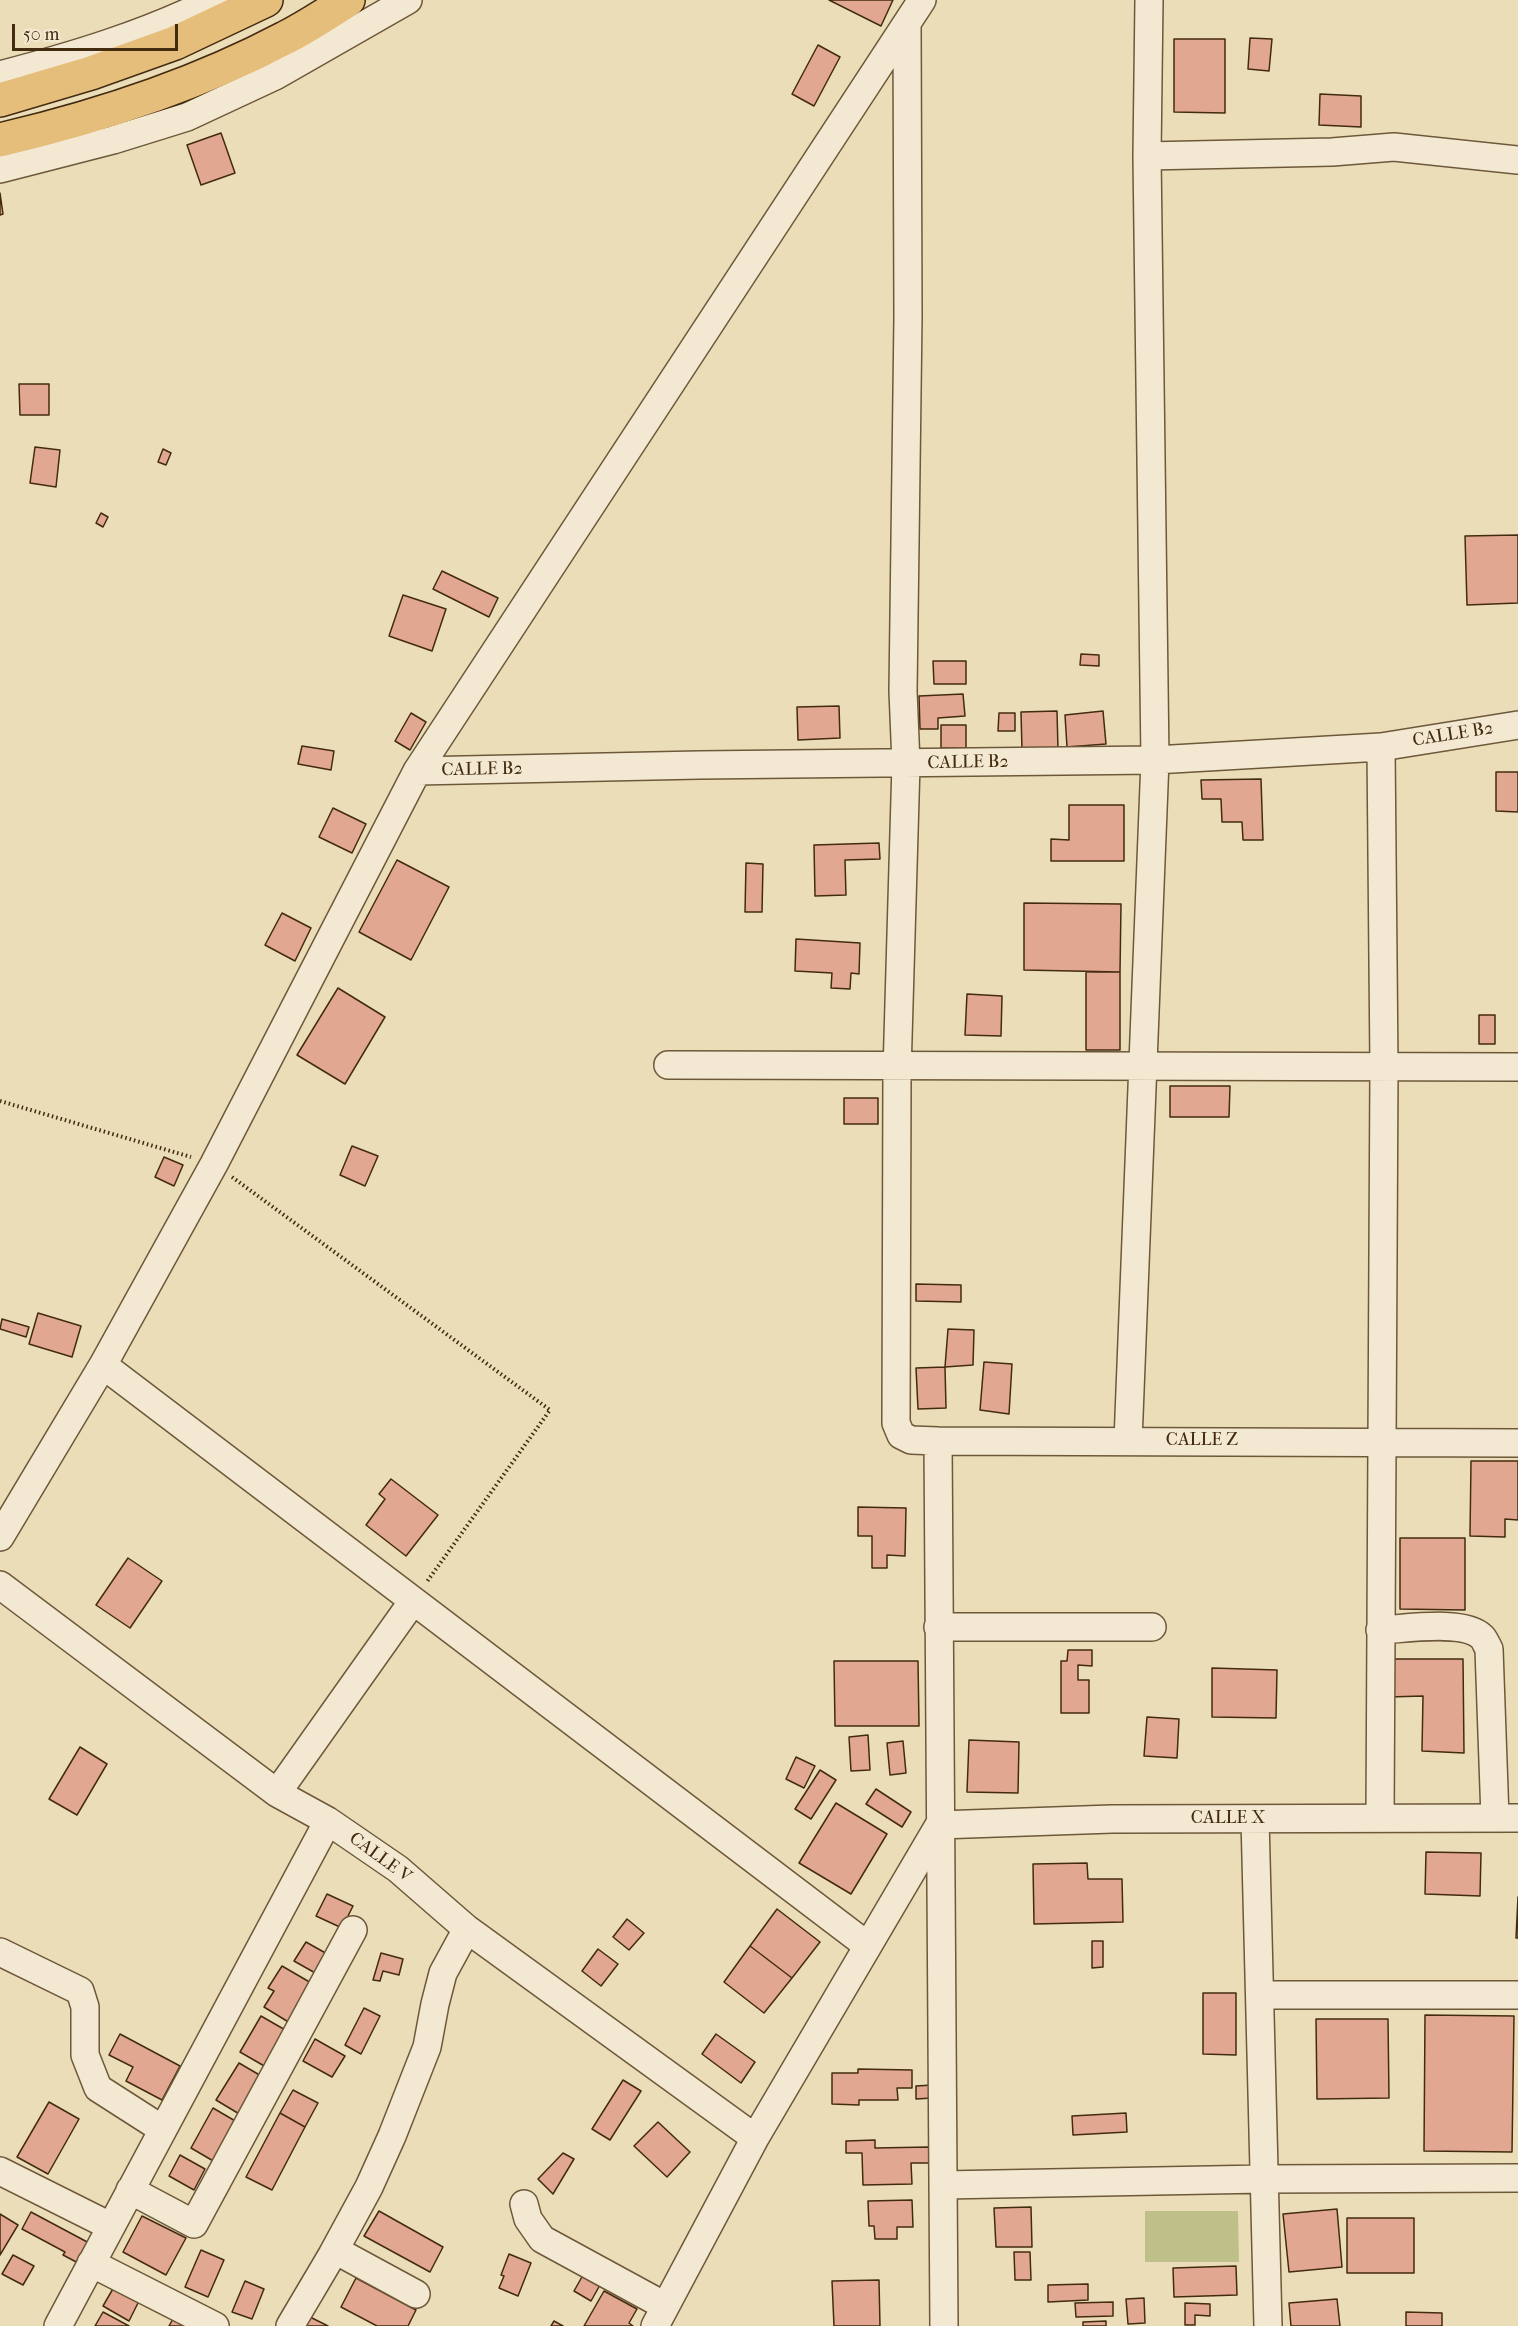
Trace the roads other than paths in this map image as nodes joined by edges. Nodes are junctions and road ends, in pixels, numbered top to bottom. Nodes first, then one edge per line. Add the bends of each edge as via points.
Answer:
1 (214, 0) edge
2 (266, 0) edge
3 (348, 0) edge
4 (408, 0) edge
5 (922, 0) edge
6 (1149, 0) edge
7 (907, 23) junction
8 (0, 75) edge
9 (0, 100) edge
10 (0, 140) edge
11 (1147, 156) junction
12 (1518, 160) edge
13 (0, 169) edge
14 (1518, 725) edge
15 (1381, 747) junction
16 (1155, 760) junction
17 (906, 764) junction
18 (417, 771) junction
19 (668, 1065) dead end
20 (897, 1066) junction
21 (1143, 1066) junction
22 (1384, 1067) junction
23 (1518, 1067) edge
24 (103, 1365) junction
25 (938, 1441) junction
26 (1128, 1441) junction
27 (1381, 1441) junction
28 (1518, 1443) edge
29 (0, 1537) edge
30 (0, 1585) edge
31 (413, 1601) junction
32 (1152, 1627) dead end
33 (938, 1628) junction
34 (1380, 1630) junction
35 (277, 1793) junction
36 (1380, 1818) junction
37 (1506, 1818) edge
38 (1255, 1819) junction
39 (328, 1821) junction
40 (939, 1825) junction
41 (467, 1929) junction
42 (353, 1930) dead end
43 (868, 1946) junction
44 (0, 1952) edge
45 (1260, 1995) junction
46 (1518, 1995) edge
47 (162, 2129) junction
48 (755, 2138) junction
49 (0, 2171) edge
50 (1518, 2178) edge
51 (1263, 2179) junction
52 (943, 2185) junction
53 (130, 2190) junction
54 (524, 2204) dead end
55 (110, 2226) junction
56 (335, 2250) junction
57 (91, 2263) junction
58 (416, 2295) dead end
59 (660, 2316) edge
60 (58, 2326) edge
61 (215, 2326) edge
62 (290, 2326) edge
63 (944, 2326) edge
64 (1268, 2326) edge

1 - 8 street via 84,53
2 - 9 highway via 175,43
3 - 10 highway via 286,38 190,81 99,114
4 - 13 street via 275,76 187,117
5 - 7 street
6 - 11 street
7 - 17 street via 903,691
7 - 18 street
11 - 12 street via 1394,147
11 - 16 street
14 - 15 street, CALLE B2
15 - 16 street, CALLE B2
15 - 22 street
16 - 17 street, CALLE B2
16 - 21 street
17 - 18 street, CALLE B2
17 - 20 street
18 - 24 street via 214,1164
19 - 20 street
20 - 21 street
20 - 25 street, CALLE Z via 896,1423 900,1435 911,1440
21 - 22 street
21 - 26 street
22 - 23 street
22 - 27 street
24 - 29 street
24 - 31 street
25 - 26 street, CALLE Z
25 - 33 street
26 - 27 street, CALLE Z
27 - 28 street, CALLE Z
27 - 34 street
30 - 35 street, CALLE V
31 - 35 street
31 - 43 street
32 - 33 street
33 - 40 street
34 - 36 street
34 - 37 street via 1448,1627 1469,1630 1482,1637 1489,1649
35 - 39 street, CALLE V
36 - 37 street, CALLE X
36 - 38 street, CALLE X
38 - 40 street, CALLE X
38 - 45 street
39 - 41 street, CALLE V via 398,1869
39 - 47 street
40 - 43 street
40 - 52 street
41 - 48 street, CALLE V
41 - 56 street via 443,1973 427,2047 392,2136
42 - 53 street via 194,2224
43 - 48 street
44 - 47 street via 80,1991 85,2007 85,2055 98,2088
45 - 46 street
45 - 51 street
47 - 53 street
48 - 59 street
49 - 55 street
50 - 51 street
51 - 52 street
51 - 64 street
52 - 63 street
53 - 55 street
54 - 59 street via 528,2219 542,2239
55 - 57 street
56 - 58 street
56 - 62 street
57 - 60 street
57 - 61 street

